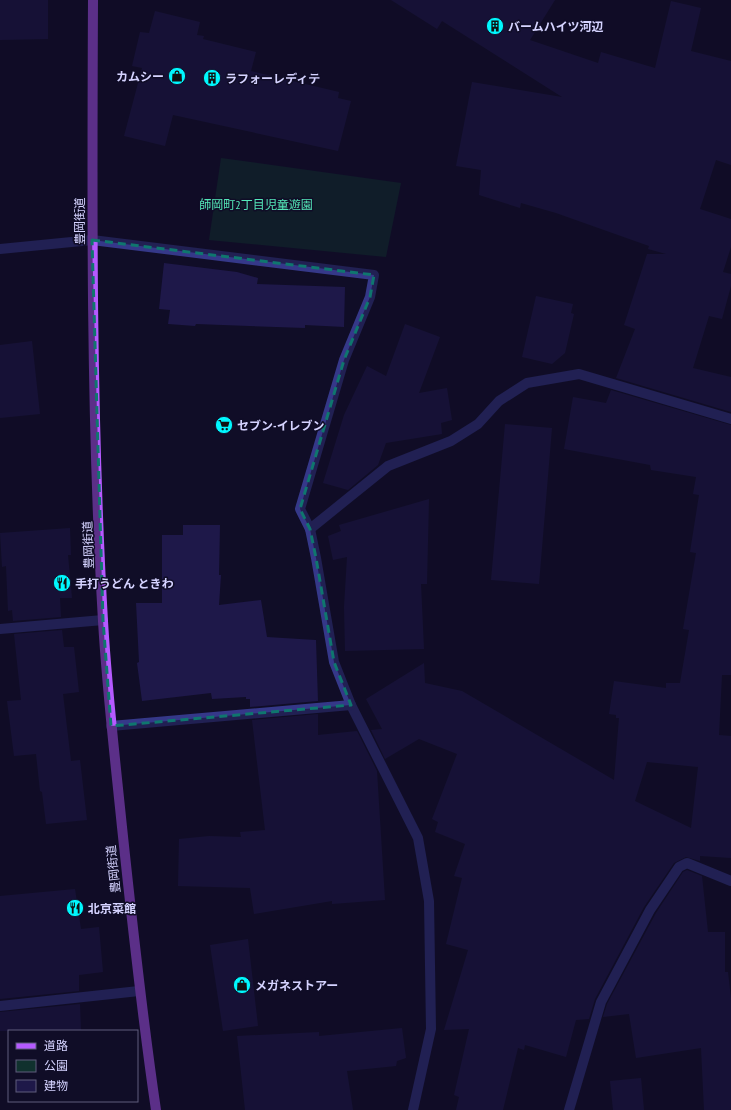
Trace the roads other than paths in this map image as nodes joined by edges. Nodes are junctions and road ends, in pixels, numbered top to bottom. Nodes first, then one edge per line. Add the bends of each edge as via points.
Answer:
1 (93, 0) edge
2 (92, 240) junction
3 (0, 249) edge
4 (731, 419) edge
5 (310, 529) junction
6 (103, 620) junction
7 (0, 629) edge
8 (351, 705) junction
9 (112, 726) junction
10 (731, 881) edge
11 (139, 991) junction
12 (0, 1006) edge
13 (156, 1110) edge
14 (413, 1110) edge
15 (569, 1110) edge

1 - 2 main road, 豊岡街道
2 - 3 street
2 - 5 street via 374,275 370,297 344,360 300,509
2 - 6 main road, 豊岡街道
4 - 5 street via 579,374 528,383 499,401 478,424 451,442 388,466
5 - 8 street via 334,662
6 - 7 street
6 - 9 main road, 豊岡街道
8 - 9 street
8 - 14 street via 418,838 428,901 431,1029
9 - 11 main road, 豊岡街道
10 - 15 street via 687,863 679,867 650,910 601,1002
11 - 12 street
11 - 13 main road, 豊岡街道

